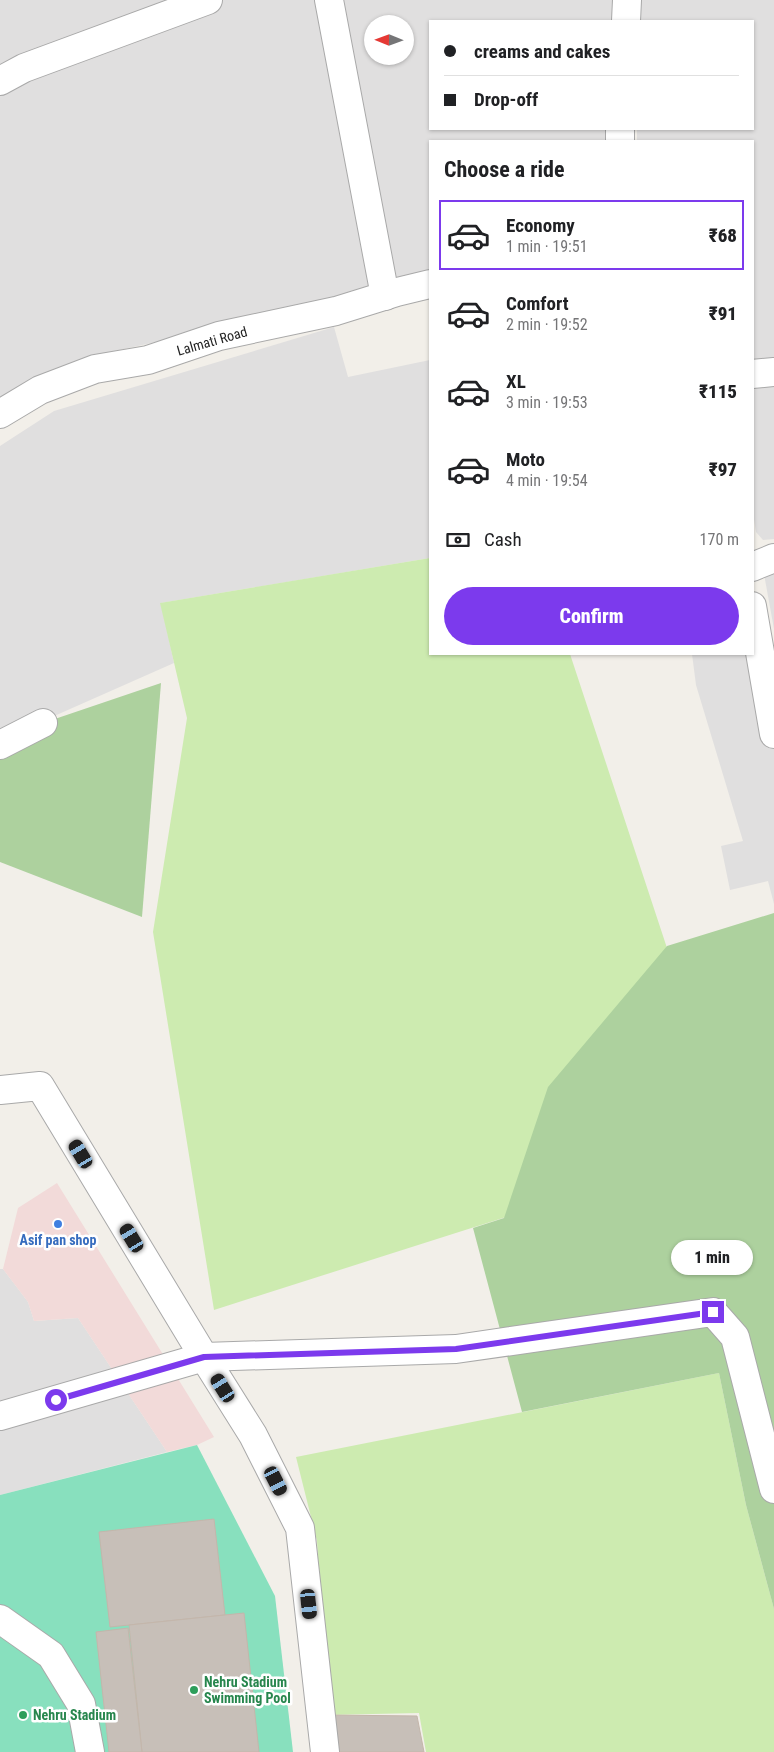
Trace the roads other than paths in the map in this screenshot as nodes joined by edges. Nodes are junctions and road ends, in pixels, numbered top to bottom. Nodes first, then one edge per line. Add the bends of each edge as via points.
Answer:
1 (208, 0) edge
2 (329, 0) edge
3 (627, 0) edge
4 (626, 20) edge
5 (0, 81) edge
6 (429, 284) edge
7 (385, 296) junction
8 (774, 372) edge
9 (754, 374) edge
10 (0, 414) edge
11 (774, 558) edge
12 (754, 566) edge
13 (754, 618) edge
14 (43, 723) dead end
15 (774, 734) edge
16 (0, 745) edge
17 (0, 1090) edge
18 (204, 1357) junction
19 (0, 1416) edge
20 (774, 1489) edge
21 (0, 1619) edge
22 (90, 1752) edge
23 (325, 1752) edge

1 - 5 street via 24,68
2 - 7 street
3 - 4 street
6 - 7 street, Lalmati Road
7 - 10 street, Lalmati Road via 336,311 219,336 148,360 95,369 40,390
8 - 9 street
11 - 12 street
13 - 15 street
14 - 16 street
17 - 18 street via 40,1086
18 - 19 street
18 - 20 street via 456,1349 713,1312 735,1337
18 - 23 street via 253,1434 300,1528
21 - 22 street via 51,1655 81,1704

